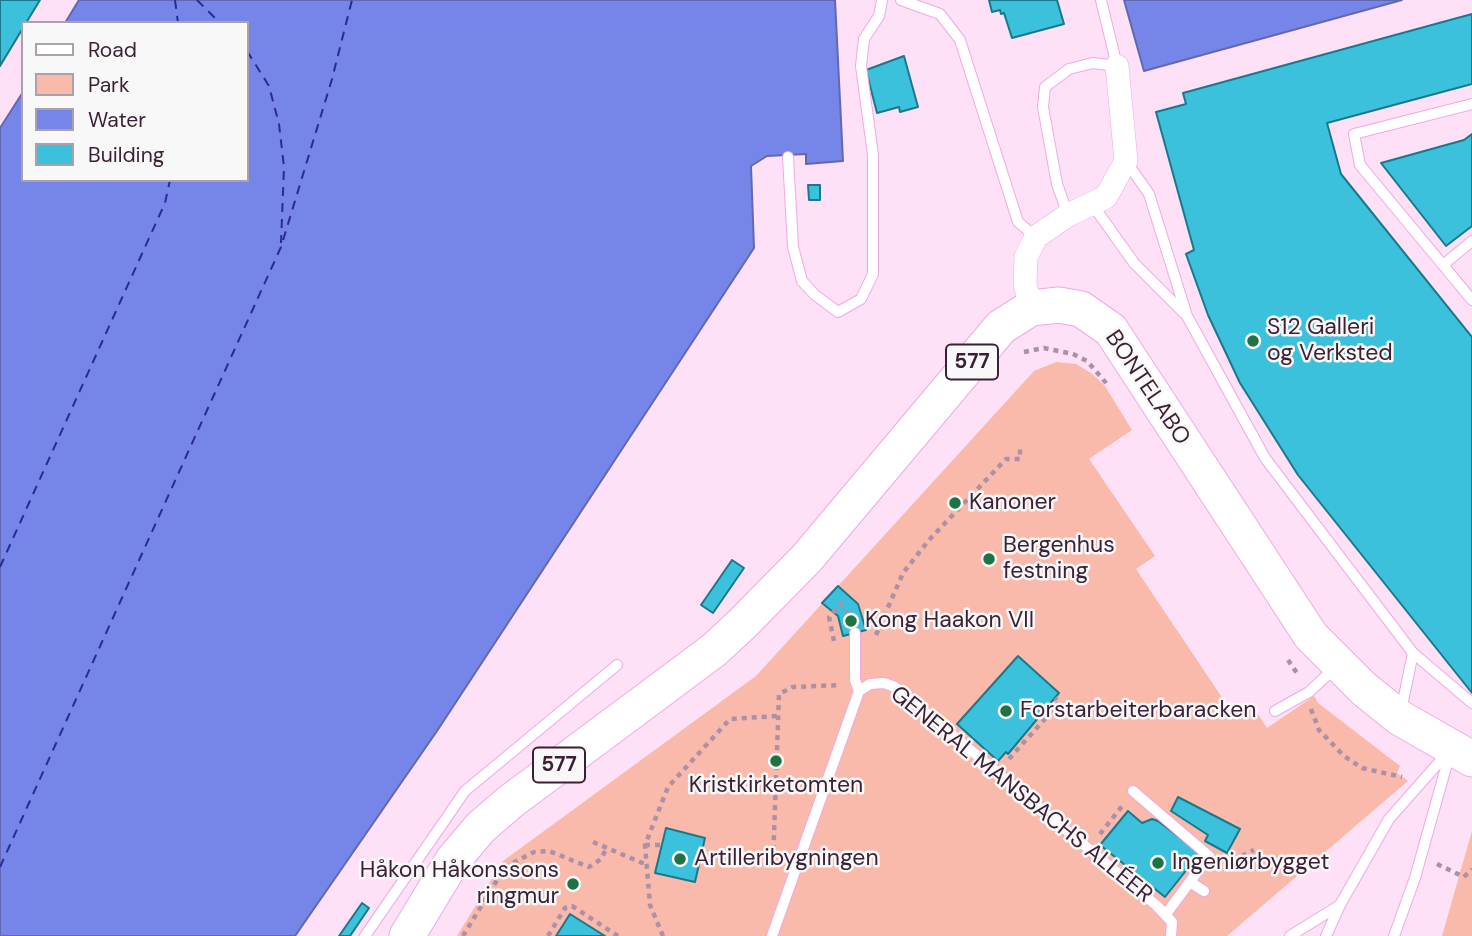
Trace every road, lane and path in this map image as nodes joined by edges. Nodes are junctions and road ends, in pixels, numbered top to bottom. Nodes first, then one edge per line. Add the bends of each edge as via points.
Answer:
1 (882, 0) edge
2 (901, 0) edge
3 (1101, 0) edge
4 (1117, 66) junction
5 (1472, 104) edge
6 (788, 157) dead end
7 (1126, 161) junction
8 (1092, 204) junction
9 (1069, 215) junction
10 (1036, 237) junction
11 (1472, 241) edge
12 (1443, 265) junction
13 (1470, 294) edge
14 (1031, 308) junction
15 (1187, 316) junction
16 (1013, 356) dead end
17 (1110, 388) dead end
18 (1020, 447) dead end
19 (848, 614) dead end
20 (829, 617) dead end
21 (855, 633) dead end
22 (1413, 653) junction
23 (1287, 658) dead end
24 (617, 665) dead end
25 (1338, 666) junction
26 (870, 684) junction
27 (842, 685) dead end
28 (859, 691) junction
29 (1309, 692) junction
30 (1055, 698) dead end
31 (1472, 703) edge
32 (1275, 711) dead end
33 (777, 716) junction
34 (1400, 718) junction
35 (1462, 753) edge
36 (996, 773) junction
37 (1423, 780) junction
38 (1133, 792) joint
39 (593, 842) dead end
40 (645, 845) junction
41 (662, 845) dead end
42 (1089, 848) junction
43 (606, 849) junction
44 (647, 865) junction
45 (795, 866) junction
46 (1190, 881) junction
47 (1204, 891) dead end
48 (1339, 905) junction
49 (1166, 914) junction
50 (1175, 935) edge
51 (365, 936) edge
52 (407, 936) edge
53 (463, 936) edge
54 (548, 936) edge
55 (618, 936) edge
56 (663, 936) edge
57 (772, 936) edge
58 (1290, 936) edge
59 (1326, 936) edge
60 (1394, 936) edge

1 - 6 lane via 879,16 864,38 860,66 873,155 873,274 861,299 838,312 802,281 793,247
2 - 10 lane via 940,14 960,40 1018,222
3 - 4 lane
4 - 7 street
4 - 9 lane via 1093,63 1069,69 1045,87 1043,107 1052,159
5 - 12 lane via 1354,134 1360,164
7 - 8 street via 1105,197
7 - 15 lane via 1149,194
8 - 9 street
8 - 15 lane via 1134,263
9 - 10 street
10 - 14 street via 1026,257 1025,284
11 - 12 lane
12 - 13 lane
14 - 25 main road, BONTELABO / 577 via 1059,305 1081,309 1111,330 1291,609
14 - 52 main road, BONTELABO / 577 via 1001,327 807,558 742,624 481,827 453,859
15 - 22 lane via 1265,458
16 - 17 path via 1044,348 1073,354 1087,361
18 - 26 path via 1020,458 1006,459 903,573 870,653
19 - 20 path via 842,604
21 - 28 lane
22 - 31 lane
22 - 34 lane
23 - 29 path
24 - 51 lane via 465,791
25 - 29 lane
25 - 34 main road, BONTELABO / 577
26 - 28 lane, GENERAL MANSBACHS ALLÉER
26 - 36 lane, GENERAL MANSBACHS ALLÉER via 895,687
27 - 33 path via 784,690 779,694
28 - 45 lane, GENERAL MANSBACHS ALLÉER
29 - 32 lane
29 - 37 path via 1319,730 1344,756 1381,774
30 - 36 path via 1060,702
33 - 40 path via 730,719 707,741 668,787
33 - 45 path via 773,863
34 - 35 main road, BONTELABO / 577
35 - 37 lane
35 - 60 lane
36 - 42 lane, GENERAL MANSBACHS ALLÉER
37 - 48 lane via 1376,837
38 - 42 path
38 - 46 lane via 1213,852
39 - 43 path
40 - 41 path
40 - 44 path
42 - 49 lane, GENERAL MANSBACHS ALLÉER
43 - 44 path
43 - 53 path via 589,867 549,851 534,852 505,867
44 - 56 path via 650,905
45 - 57 lane, GENERAL MANSBACHS ALLÉER
46 - 47 lane
46 - 49 lane
48 - 58 lane
48 - 59 lane
49 - 50 lane, GENERAL MANSBACHS ALLÉER
54 - 55 path via 565,908 572,906

